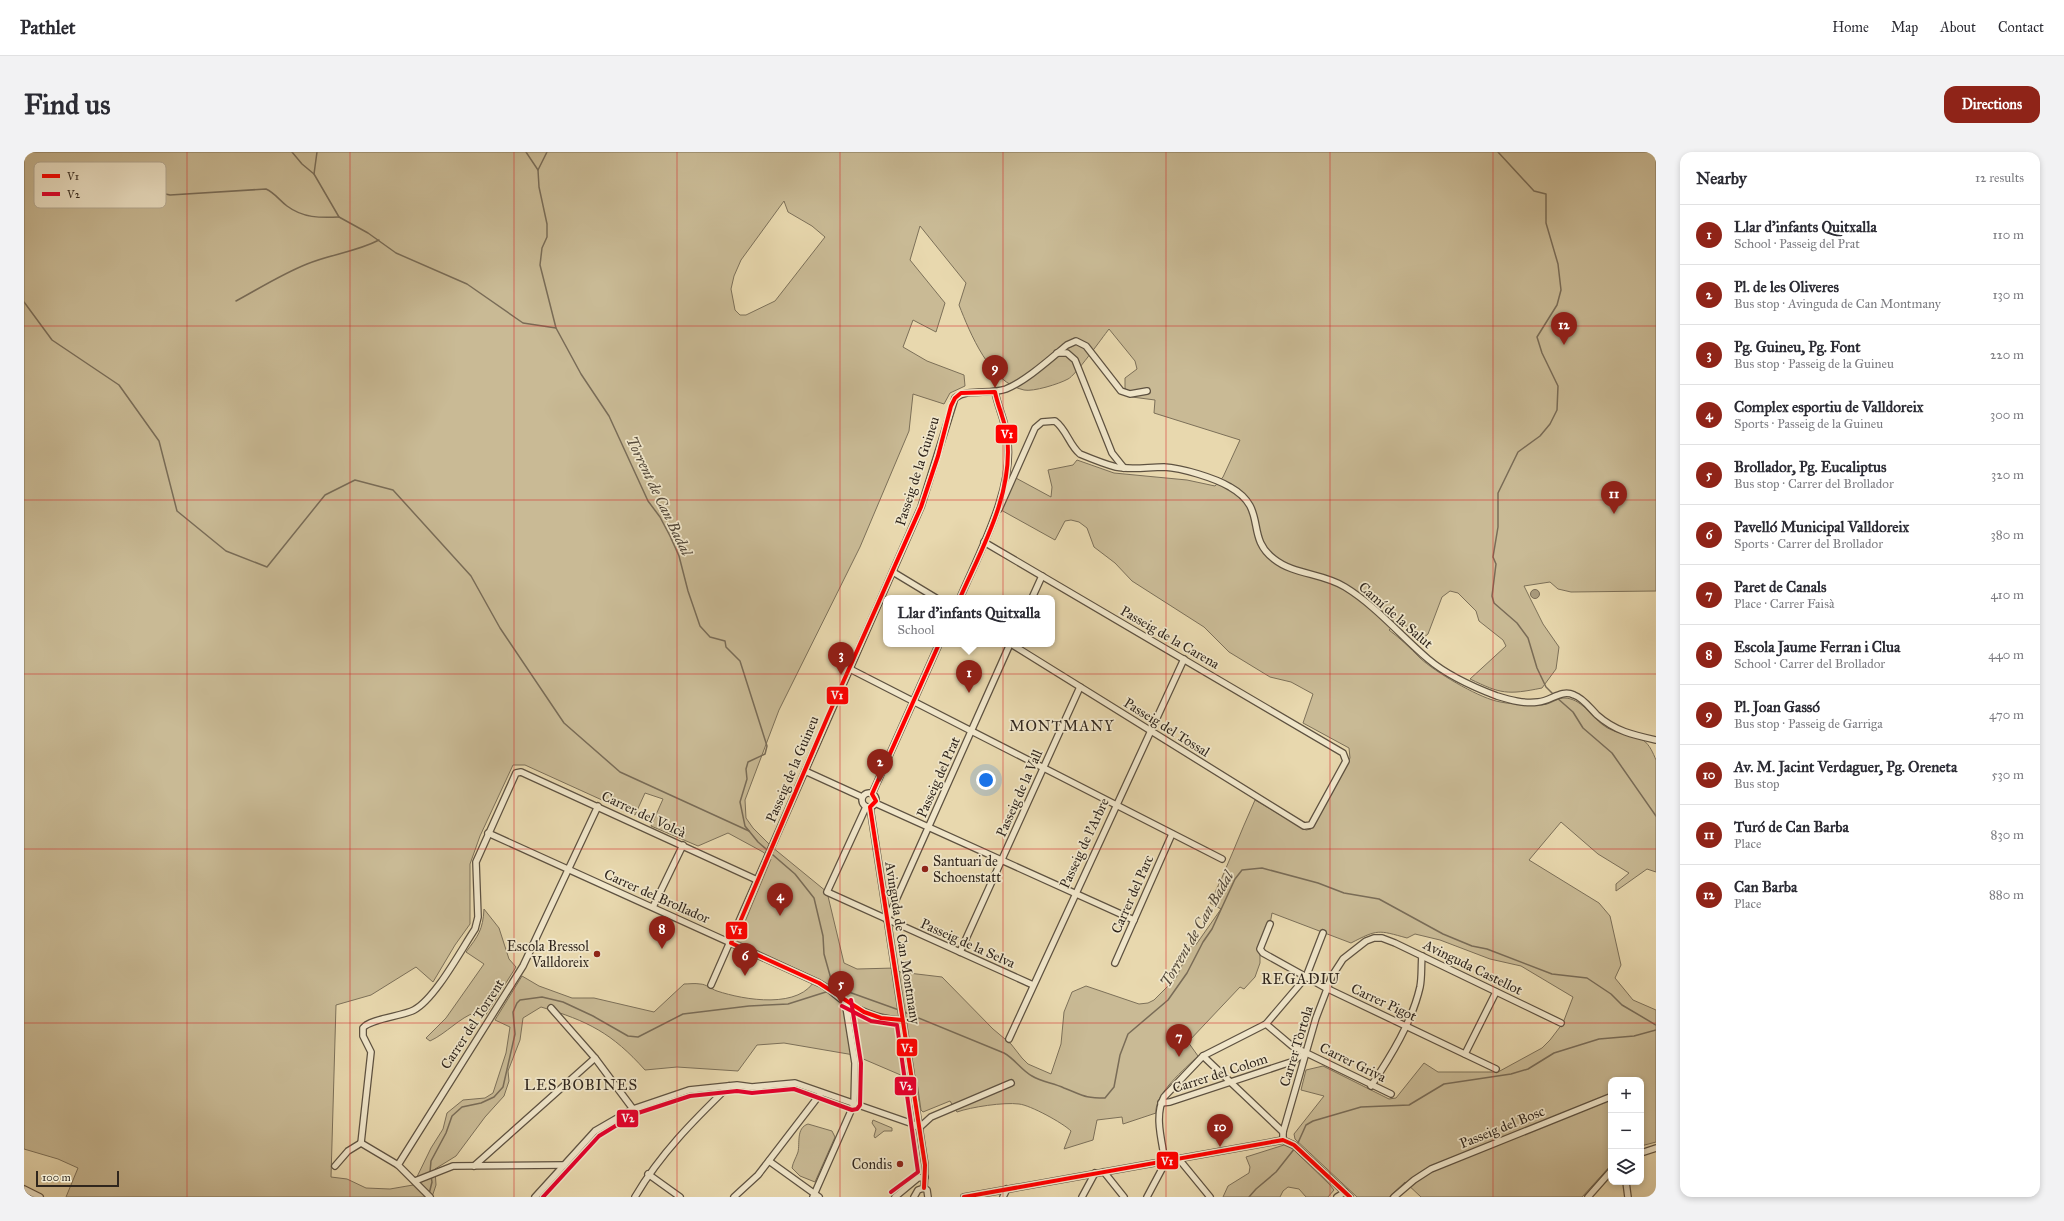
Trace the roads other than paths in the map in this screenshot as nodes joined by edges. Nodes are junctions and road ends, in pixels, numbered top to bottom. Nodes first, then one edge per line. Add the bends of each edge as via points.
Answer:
1 (1057, 353) junction
2 (1147, 391) dead end
3 (995, 392) junction
4 (1124, 468) junction
5 (999, 509) junction
6 (984, 542) junction
7 (893, 572) junction
8 (1042, 576) junction
9 (931, 595) edge
10 (961, 595) edge
11 (1033, 595) edge
12 (938, 647) edge
13 (1009, 647) edge
14 (1015, 647) edge
15 (1184, 659) junction
16 (850, 669) junction
17 (1080, 687) junction
18 (913, 702) junction
19 (1150, 730) junction
20 (971, 731) junction
21 (1656, 740) edge
22 (1043, 768) junction
23 (805, 771) junction
24 (872, 794) junction
25 (862, 797) junction
26 (1115, 805) junction
27 (598, 806) junction
28 (870, 806) junction
29 (1311, 825) joint
30 (928, 828) junction
31 (488, 833) junction
32 (1172, 834) junction
33 (683, 845) junction
34 (1222, 859) dead end
35 (1002, 860) junction
36 (568, 870) junction
37 (757, 880) junction
38 (1075, 893) junction
39 (653, 907) junction
40 (887, 920) junction
41 (1134, 920) junction
42 (1270, 924) dead end
43 (1322, 933) dead end
44 (1374, 938) joint
45 (730, 943) junction
46 (960, 952) junction
47 (1422, 956) junction
48 (1114, 963) dead end
49 (1306, 977) junction
50 (711, 985) dead end
51 (1033, 985) junction
52 (1326, 988) junction
53 (1496, 992) junction
54 (845, 1001) junction
55 (551, 1008) dead end
56 (902, 1020) junction
57 (1561, 1023) dead end
58 (1266, 1024) junction
59 (1406, 1025) junction
60 (1009, 1039) dead end
61 (1307, 1053) junction
62 (1465, 1054) junction
63 (1203, 1056) junction
64 (595, 1058) junction
65 (1496, 1069) dead end
66 (1012, 1083) dead end
67 (1231, 1083) junction
68 (729, 1086) junction
69 (1371, 1086) junction
70 (821, 1093) junction
71 (1391, 1094) dead end
72 (1608, 1098) edge
73 (1161, 1103) junction
74 (854, 1104) junction
75 (633, 1109) junction
76 (919, 1128) junction
77 (1283, 1132) junction
78 (1283, 1140) junction
79 (361, 1143) junction
80 (1656, 1148) edge
81 (1644, 1152) edge
82 (1178, 1158) junction
83 (769, 1161) junction
84 (1165, 1161) junction
85 (398, 1165) junction
86 (564, 1165) junction
87 (335, 1166) dead end
88 (474, 1166) junction
89 (1104, 1172) junction
90 (1095, 1173) junction
91 (648, 1174) junction
92 (1608, 1174) edge
93 (925, 1177) junction
94 (415, 1181) junction
95 (1626, 1185) edge
96 (906, 1188) junction
97 (924, 1188) junction
98 (24, 1189) edge
99 (1007, 1189) junction
100 (1345, 1192) junction
101 (428, 1195) edge
102 (816, 1196) edge
103 (914, 1196) edge
104 (40, 1197) edge
105 (534, 1197) edge
106 (635, 1197) edge
107 (680, 1197) edge
108 (734, 1197) edge
109 (895, 1197) edge
110 (928, 1197) edge
111 (964, 1197) edge
112 (1003, 1197) edge
113 (1082, 1197) edge
114 (1124, 1197) edge
115 (1147, 1197) edge
116 (1210, 1197) edge
117 (1337, 1197) edge
118 (1350, 1197) edge
119 (1394, 1197) edge
120 (1588, 1197) edge
121 (1628, 1197) edge

1 - 2 street, Passeig de la Guineu via 1072,342 1080,341 1122,391 1130,394
1 - 3 street, Passeig de la Guineu via 1013,386
1 - 4 street via 1067,353 1075,360 1112,453
3 - 5 street via 1007,437 1008,461
3 - 7 street, Passeig de la Guineu via 962,393 955,398 921,507
4 - 5 street, Camí de la Salut via 1080,454 1060,425 1054,421 1042,422 1035,428
4 - 21 street, Camí de la Salut via 1166,467 1212,479 1230,487 1243,496 1252,507 1260,542 1274,559 1286,567 1344,586 1389,622 1428,659 1460,680 1494,695 1520,702 1536,702 1564,693 1573,694 1617,729
5 - 6 street
6 - 8 street, Passeig de la Carena
6 - 10 street
7 - 9 street
7 - 16 street, Passeig de la Guineu
8 - 11 street
8 - 15 street, Passeig de la Carena
12 - 18 street
13 - 20 street, Passeig del Prat
14 - 17 street, Passeig del Tossal
15 - 19 street, Passeig de l'Arbre
15 - 29 street, Passeig de la Carena via 1343,753 1346,761
16 - 18 street
16 - 23 street, Passeig de la Guineu
17 - 19 street, Passeig del Tossal
17 - 22 street, Passeig de la Vall
18 - 20 street
18 - 24 street
19 - 26 street, Passeig de l'Arbre
19 - 29 street, Passeig del Tossal via 1304,826
20 - 22 street
20 - 30 street, Passeig del Prat
22 - 26 street
22 - 35 street, Passeig de la Vall
23 - 25 street
23 - 37 street, Passeig de la Guineu
24 - 25 street via 865,794
24 - 28 street via 875,798
25 - 28 street via 863,804
26 - 32 street
26 - 38 street, Passeig de l'Arbre
27 - 31 street, Carrer del Volcà via 521,772 516,773
27 - 33 street, Carrer del Volcà
27 - 36 street, Carrer del Torrent
28 - 30 street
28 - 40 street, Avinguda de Can Montmany
28 - 40 street, Passeig de la Selva via 827,892
30 - 35 street
30 - 40 street, Passeig del Prat
31 - 36 street, Carrer del Brollador
31 - 79 street via 476,862 478,916 475,929 432,994 421,1006 405,1014 369,1023 363,1028 363,1036 372,1052
32 - 34 street
32 - 41 street, Carrer del Parc
33 - 37 street, Carrer del Volcà
33 - 39 street
35 - 38 street
35 - 46 street, Passeig de la Vall
36 - 39 street, Carrer del Brollador
36 - 85 street, Carrer del Torrent via 523,966
37 - 45 street, Passeig de la Guineu
38 - 41 street
38 - 51 street, Passeig de l'Arbre
39 - 45 street, Carrer del Brollador
40 - 46 street, Passeig de la Selva
40 - 56 street, Avinguda de Can Montmany
41 - 48 street, Carrer del Parc
42 - 49 street, Carrer Pigot via 1260,949
43 - 49 street
44 - 47 street, Avinguda Castellot via 1382,938
44 - 52 street, Carrer Tòrtola via 1343,959
45 - 50 street, Passeig de la Guineu
45 - 54 street, Carrer del Brollador via 820,983
46 - 51 street, Passeig de la Selva
47 - 53 street, Avinguda Castellot
47 - 59 street via 1420,986
49 - 52 street, Carrer Pigot
49 - 58 street
51 - 60 street, Passeig de l'Arbre
52 - 59 street, Carrer Pigot
52 - 61 street, Carrer Tòrtola
53 - 57 street, Avinguda Castellot
53 - 62 street
54 - 56 street, Carrer del Brollador via 873,1015
54 - 74 street via 855,1063
55 - 64 street
56 - 76 street, Avinguda de Can Montmany
58 - 61 street, Carrer Griva via 1292,1046
58 - 63 street
59 - 62 street, Carrer Pigot
59 - 69 street
61 - 67 street, Carrer del Colom via 1291,1062
61 - 69 street, Carrer Griva
61 - 77 street, Carrer Tòrtola
62 - 65 street, Carrer Pigot
63 - 67 street
63 - 73 street
64 - 75 street
64 - 88 street
66 - 76 street via 931,1118
67 - 73 street, Carrer del Colom
67 - 77 street
68 - 70 street via 795,1083
68 - 75 street via 689,1090
68 - 91 street via 686,1128
69 - 71 street, Carrer Griva
70 - 74 street
70 - 83 street
72 - 119 street, Passeig del Bosc via 1431,1169
73 - 84 street via 1159,1117
74 - 76 street
74 - 102 street
75 - 86 street via 595,1131
76 - 93 street, Avinguda de Can Montmany
77 - 78 street, Carrer Tòrtola
78 - 82 street
78 - 100 street via 1296,1146
79 - 85 street
79 - 87 street via 348,1151
80 - 81 street
82 - 84 street
82 - 116 street
83 - 102 street
83 - 108 street
84 - 89 street
84 - 115 street
85 - 94 street
86 - 88 street
86 - 105 street
88 - 94 street via 453,1166
89 - 90 street
89 - 114 street
90 - 99 street
90 - 113 street
91 - 106 street
91 - 107 street
92 - 120 street
93 - 96 street via 918,1178
93 - 97 street, Avinguda de Can Montmany
94 - 101 street
95 - 121 street
96 - 103 street
96 - 109 street
97 - 103 street via 919,1189
97 - 110 street via 928,1190
98 - 104 street
99 - 111 street
99 - 112 street
100 - 117 street
100 - 118 street

